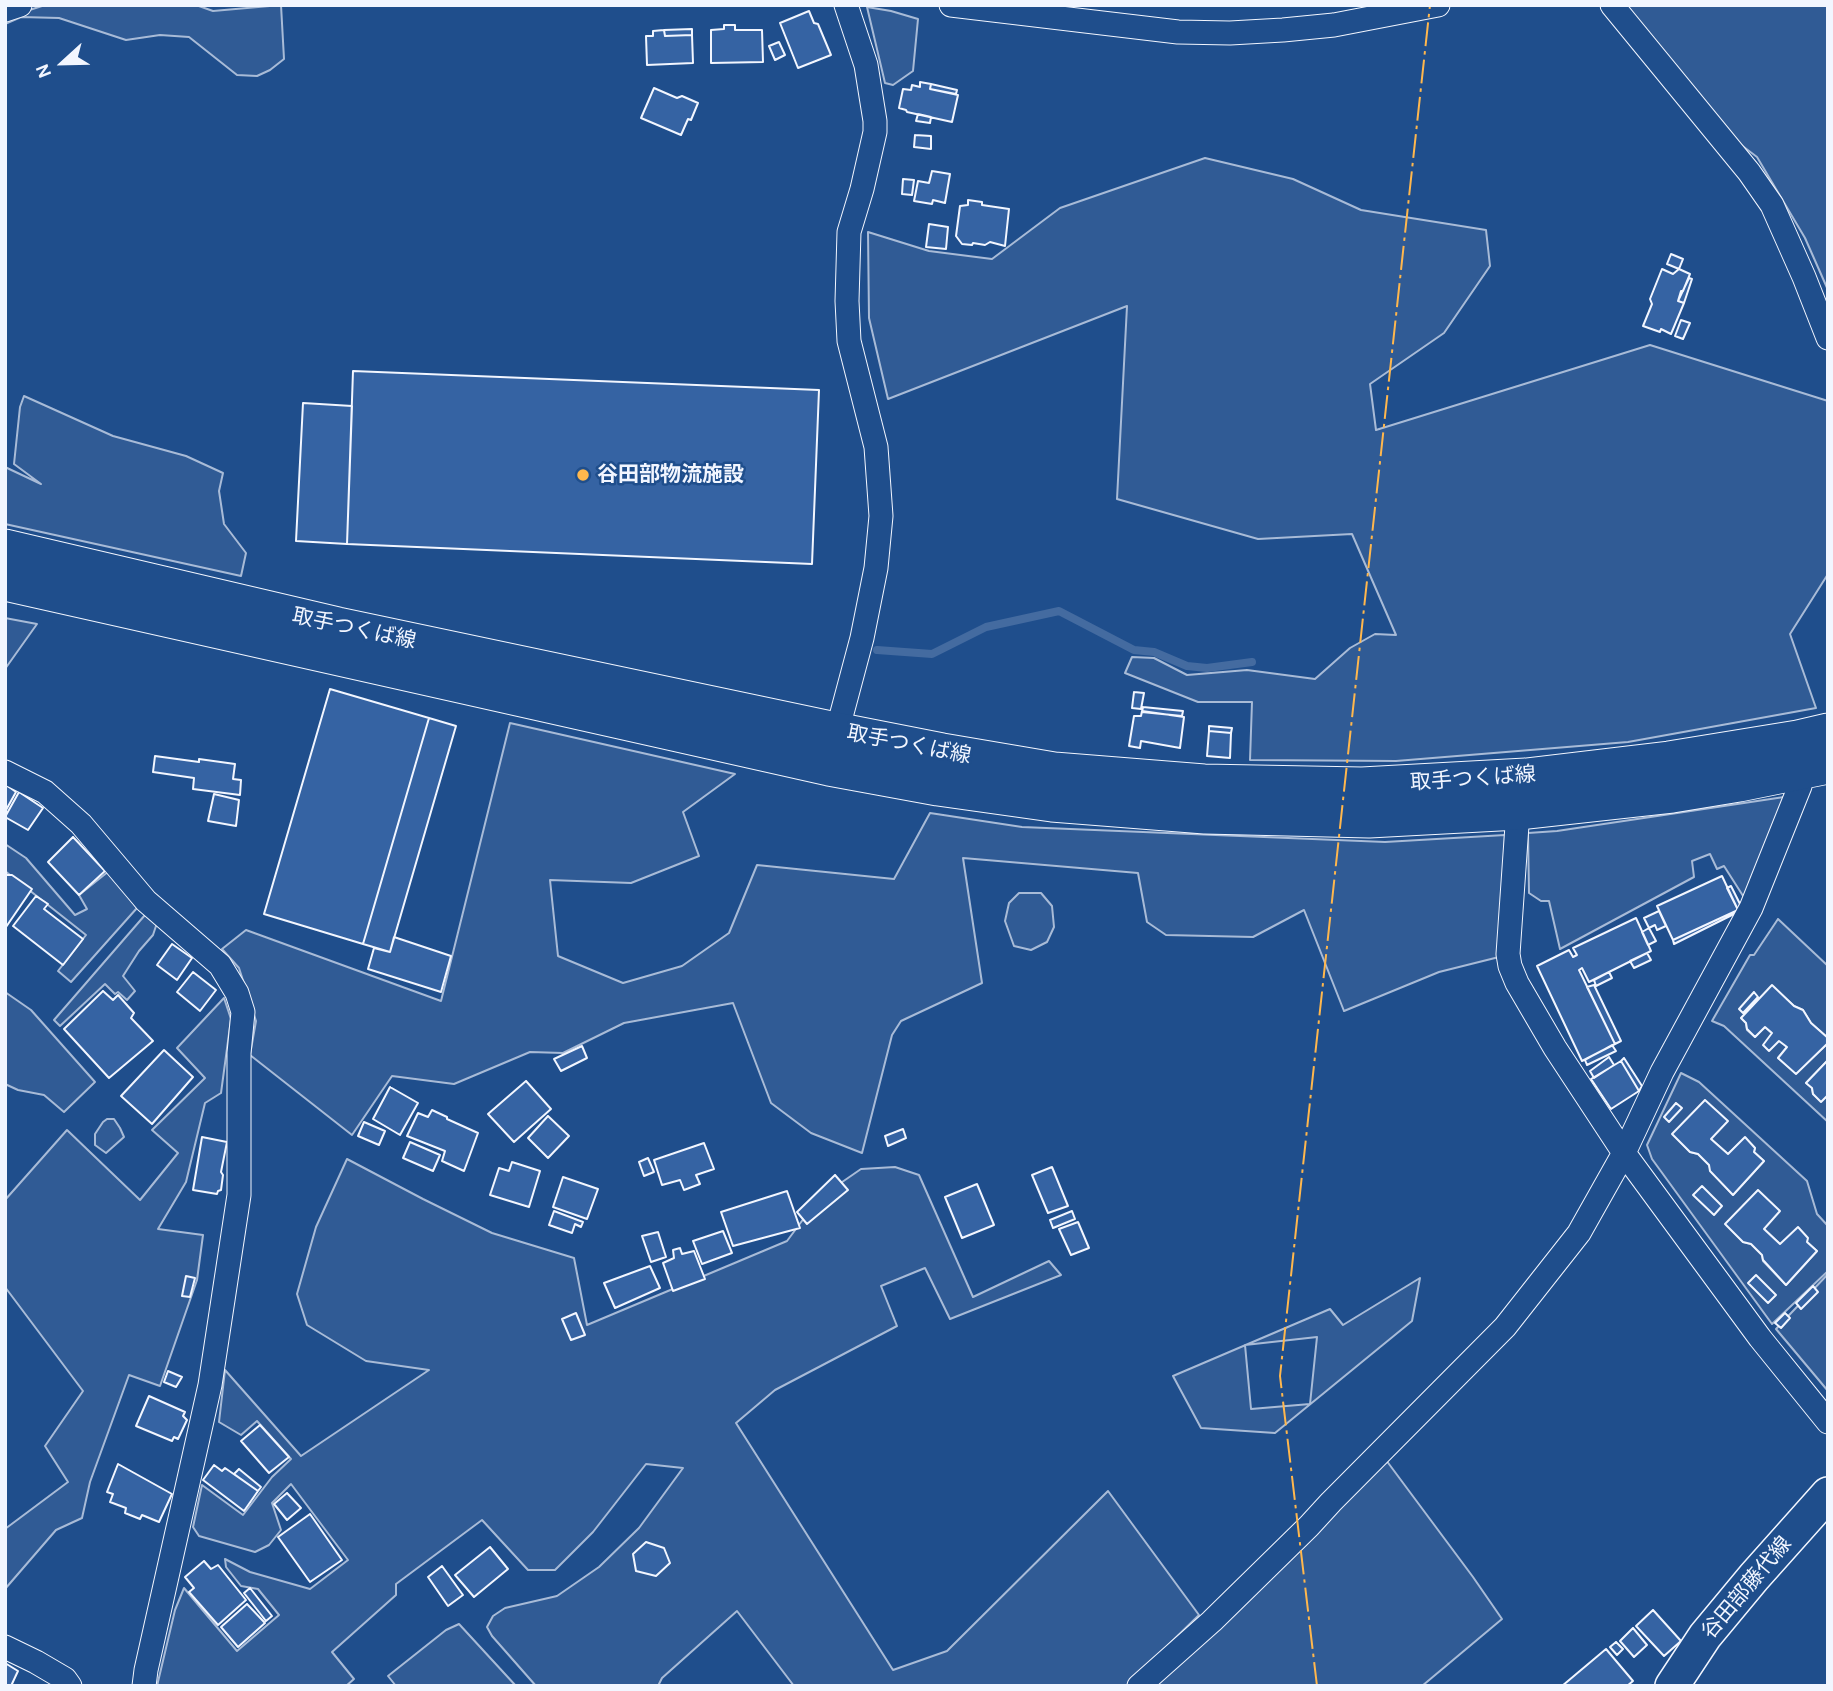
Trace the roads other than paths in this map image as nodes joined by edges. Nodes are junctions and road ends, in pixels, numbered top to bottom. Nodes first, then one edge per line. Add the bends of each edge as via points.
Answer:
1 (20, 5) edge
2 (846, 5) edge
3 (951, 5) edge
4 (1438, 5) edge
5 (1612, 5) edge
6 (5, 10) edge
7 (1828, 338) edge
8 (5, 548) edge
9 (5, 582) edge
10 (836, 731) junction
11 (1828, 732) edge
12 (829, 767) junction
13 (1815, 768) edge
14 (5, 772) edge
15 (1518, 811) junction
16 (1624, 1153) junction
17 (1828, 1422) edge
18 (1828, 1494) edge
19 (5, 1647) edge
20 (69, 1686) edge
21 (144, 1686) edge
22 (1139, 1686) edge
23 (1672, 1686) edge

1 - 6 street
2 - 10 street via 866,65 875,121 849,232 847,301 849,341 876,447 881,516 862,638
3 - 4 street via 1178,32 1230,33 1334,25
5 - 7 street via 1772,205
8 - 10 main road, 取手つくば線 via 352,629
9 - 12 main road, 取手つくば線
10 - 11 main road, 取手つくば線 via 1054,771 1204,783 1362,786 1526,777 1669,760
10 - 12 street
12 - 15 main road, 取手つくば線 via 1052,803 1205,815 1369,819
13 - 15 main road, 取手つくば線 via 1672,794
13 - 16 street via 1800,786 1751,908 1662,1072
14 - 21 street via 45,792 82,824 146,901 219,965 243,1012 239,1195 210,1385
15 - 16 street via 1510,966 1555,1048
16 - 17 street
16 - 22 street via 1579,1233 1505,1327 1309,1526
18 - 23 main road, 谷田部藤代線 via 1705,1636
19 - 20 street via 65,1679

